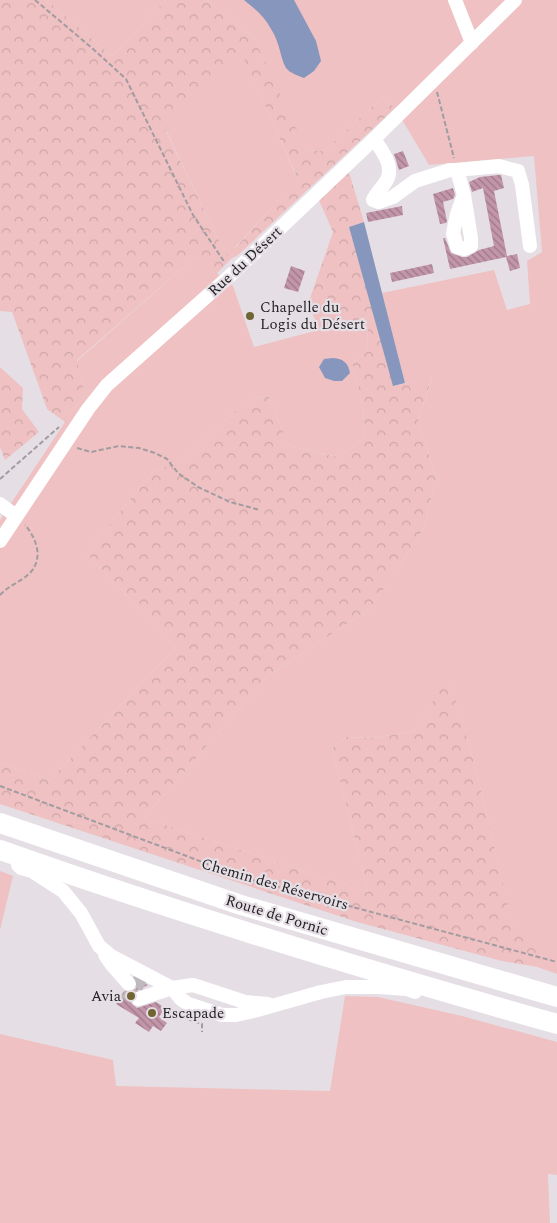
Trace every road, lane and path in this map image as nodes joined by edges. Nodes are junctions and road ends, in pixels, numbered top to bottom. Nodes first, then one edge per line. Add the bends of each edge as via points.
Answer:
1 (35, 0) edge
2 (455, 0) edge
3 (516, 0) edge
4 (472, 43) junction
5 (433, 80) junction
6 (374, 138) junction
7 (457, 170) junction
8 (464, 195) dead end
9 (530, 246) dead end
10 (233, 273) junction
11 (58, 427) dead end
12 (67, 441) junction
13 (0, 479) edge
14 (0, 504) edge
15 (260, 510) dead end
16 (16, 516) junction
17 (0, 541) edge
18 (0, 595) edge
19 (0, 786) edge
20 (0, 823) edge
21 (3, 851) edge
22 (99, 946) junction
23 (557, 962) edge
24 (129, 984) tunnel mouth
25 (172, 988) junction
26 (143, 992) tunnel mouth
27 (557, 997) edge
28 (276, 1005) junction
29 (492, 1005) junction
30 (557, 1024) edge

1 - 10 path via 126,80 193,215
2 - 4 street
3 - 4 street, Rue du Désert
4 - 5 street, Rue du Désert
5 - 6 street, Rue du Désert
5 - 7 path
6 - 7 street via 385,155 390,172 372,200 379,202 415,181
6 - 10 street, Rue du Désert
7 - 8 street
7 - 9 street via 500,166 518,171
10 - 12 street, Rue du Désert via 107,385
11 - 13 path
12 - 15 path via 80,450 90,452 119,446 155,453 167,459 178,473 198,487 230,502
12 - 16 street, Rue du Désert
14 - 16 street
16 - 17 street, Rue du Désert
16 - 18 path via 36,542 36,562 29,573
19 - 23 path, Chemin des Réservoirs via 245,878
20 - 27 highway, Route de Pornic via 241,905
21 - 22 street via 21,868 32,871 63,891 81,912
21 - 29 highway, Route de Pornic via 245,933
22 - 24 street
22 - 25 street via 111,956
25 - 26 street
25 - 28 street via 193,985 244,1002
25 - 28 street via 188,1004 222,1015 236,1015
28 - 29 street via 346,987 407,989 470,1008
29 - 30 highway, Route de Pornic

